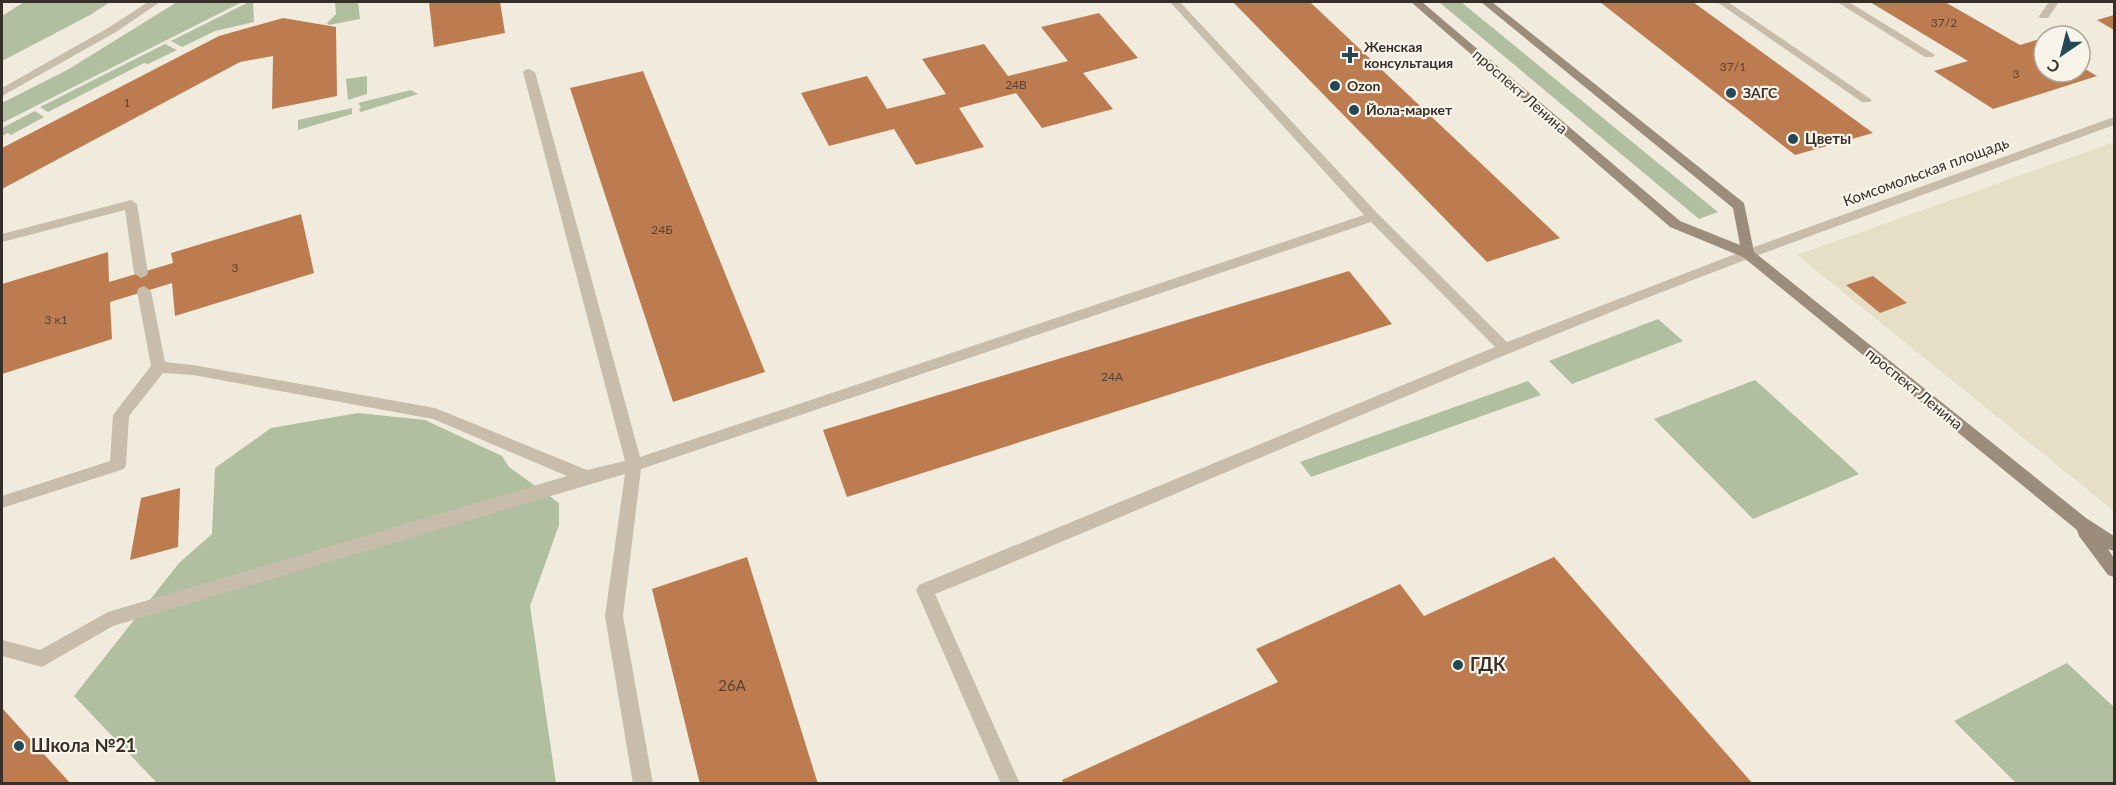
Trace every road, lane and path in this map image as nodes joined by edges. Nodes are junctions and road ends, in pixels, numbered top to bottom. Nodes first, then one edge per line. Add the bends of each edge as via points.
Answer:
1 (155, 2) edge
2 (1175, 2) edge
3 (1416, 2) edge
4 (1486, 2) edge
5 (1722, 2) edge
6 (1842, 2) edge
7 (2054, 2) edge
8 (2044, 16) dead end
9 (1929, 55) dead end
10 (529, 72) dead end
11 (2, 93) edge
12 (1866, 100) dead end
13 (2115, 121) edge
14 (1373, 217) junction
15 (2, 238) edge
16 (1748, 254) junction
17 (141, 273) dead end
18 (144, 291) dead end
19 (1504, 347) junction
20 (159, 367) junction
21 (634, 465) junction
22 (586, 477) junction
23 (2, 502) edge
24 (2080, 524) junction
25 (2115, 544) edge
26 (2115, 570) edge
27 (2, 648) edge
28 (643, 783) edge
29 (1011, 783) edge

1 - 11 street
2 - 14 street
3 - 16 main road, проспект Ленина via 1675,224
4 - 16 main road via 1739,206
5 - 12 street
6 - 9 street
7 - 8 street
10 - 21 street
13 - 16 street, Комсомольская площадь
14 - 19 street
14 - 21 street
15 - 17 street via 131,204
16 - 19 street, Комсомольская площадь
16 - 24 main road, проспект Ленина
18 - 20 street
19 - 29 street, Комсомольская площадь via 924,590
20 - 22 street via 435,414
20 - 23 street via 121,415 118,465
21 - 22 street
21 - 28 street via 614,616
22 - 27 street via 108,620 42,659
24 - 25 main road, проспект Ленина
24 - 26 main road, проспект Ленина

